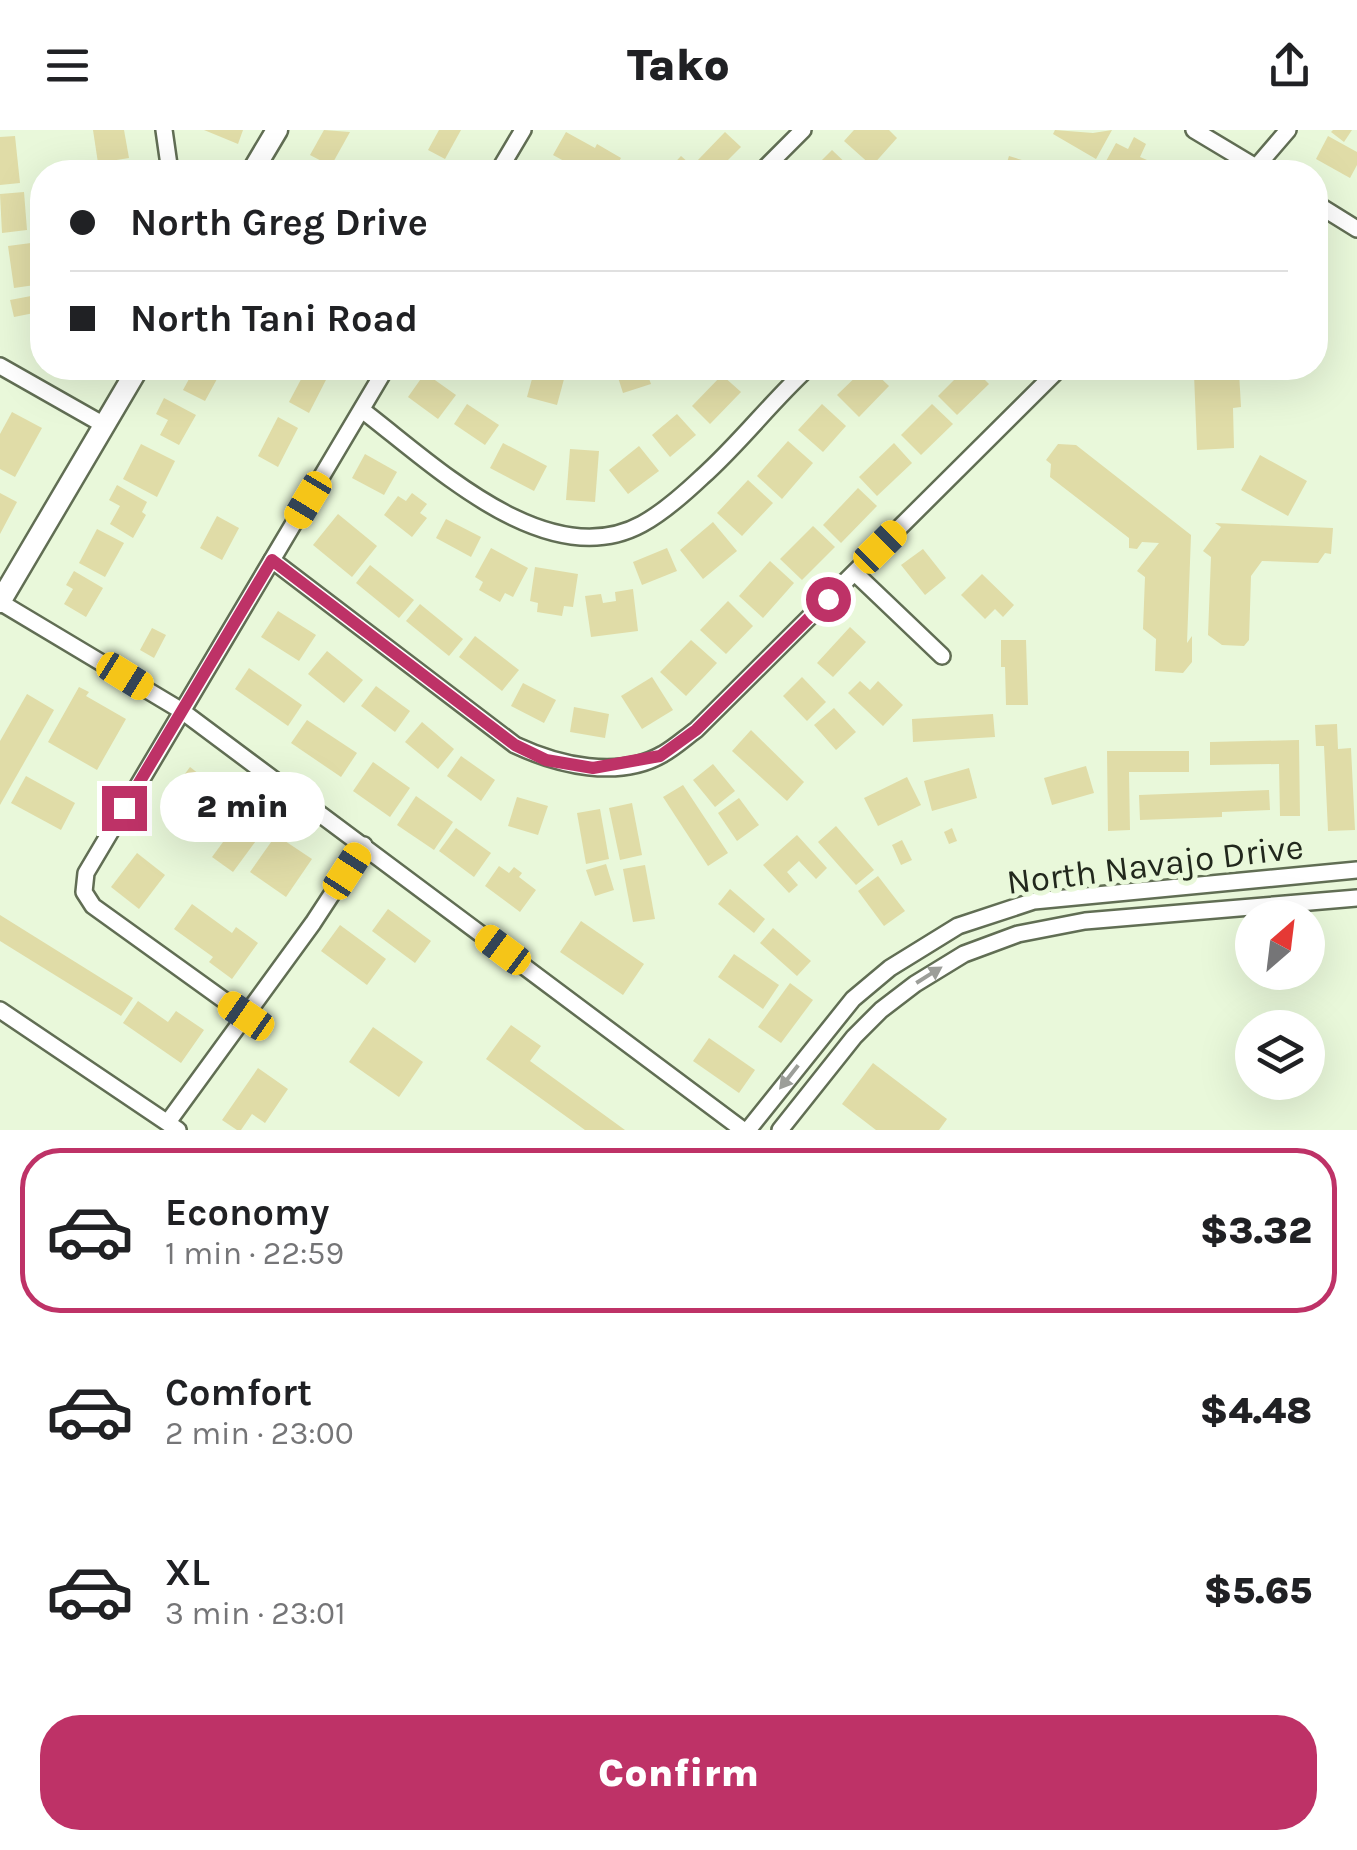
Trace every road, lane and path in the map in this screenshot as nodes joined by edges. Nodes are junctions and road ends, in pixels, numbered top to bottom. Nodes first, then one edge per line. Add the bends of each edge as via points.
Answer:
1 (164, 130) edge
2 (277, 130) edge
3 (523, 130) edge
4 (804, 130) edge
5 (1194, 130) edge
6 (1288, 130) edge
7 (168, 160) edge
8 (259, 160) edge
9 (505, 160) edge
10 (773, 160) edge
11 (1241, 160) edge
12 (1266, 160) edge
13 (1328, 211) edge
14 (1357, 229) edge
15 (0, 366) edge
16 (131, 380) edge
17 (379, 380) edge
18 (796, 380) edge
19 (1048, 380) edge
20 (362, 410) junction
21 (104, 425) junction
22 (272, 560) junction
23 (855, 573) junction
24 (0, 602) edge
25 (942, 656) dead end
26 (182, 710) junction
27 (364, 846) junction
28 (1357, 870) edge
29 (1116, 892) junction
30 (1357, 898) edge
31 (1118, 918) junction
32 (0, 1010) edge
33 (246, 1016) junction
34 (173, 1126) edge
35 (745, 1130) edge
36 (780, 1130) edge

1 - 7 street
2 - 8 main road
3 - 9 street
4 - 10 street
5 - 11 street
6 - 12 street
13 - 14 street
15 - 21 street
16 - 21 main road
17 - 20 street
18 - 20 street via 672,503 640,526 598,537 554,534 519,520 476,496
19 - 23 street
20 - 22 street
21 - 24 main road
22 - 23 street via 515,745 546,760 593,768 660,756 696,730
22 - 26 street
23 - 25 street
24 - 26 street
26 - 27 street
26 - 33 street via 86,873 84,892 94,906
27 - 33 street
27 - 35 street
28 - 29 street, North Navajo Drive
29 - 31 street
29 -> 35 street, North Navajo Drive via 1018,906 922,946 853,999
30 - 31 street, North Navajo Drive
36 -> 31 street, North Navajo Drive via 854,1037 915,984 964,954 1018,934
32 - 34 street
33 - 34 street

